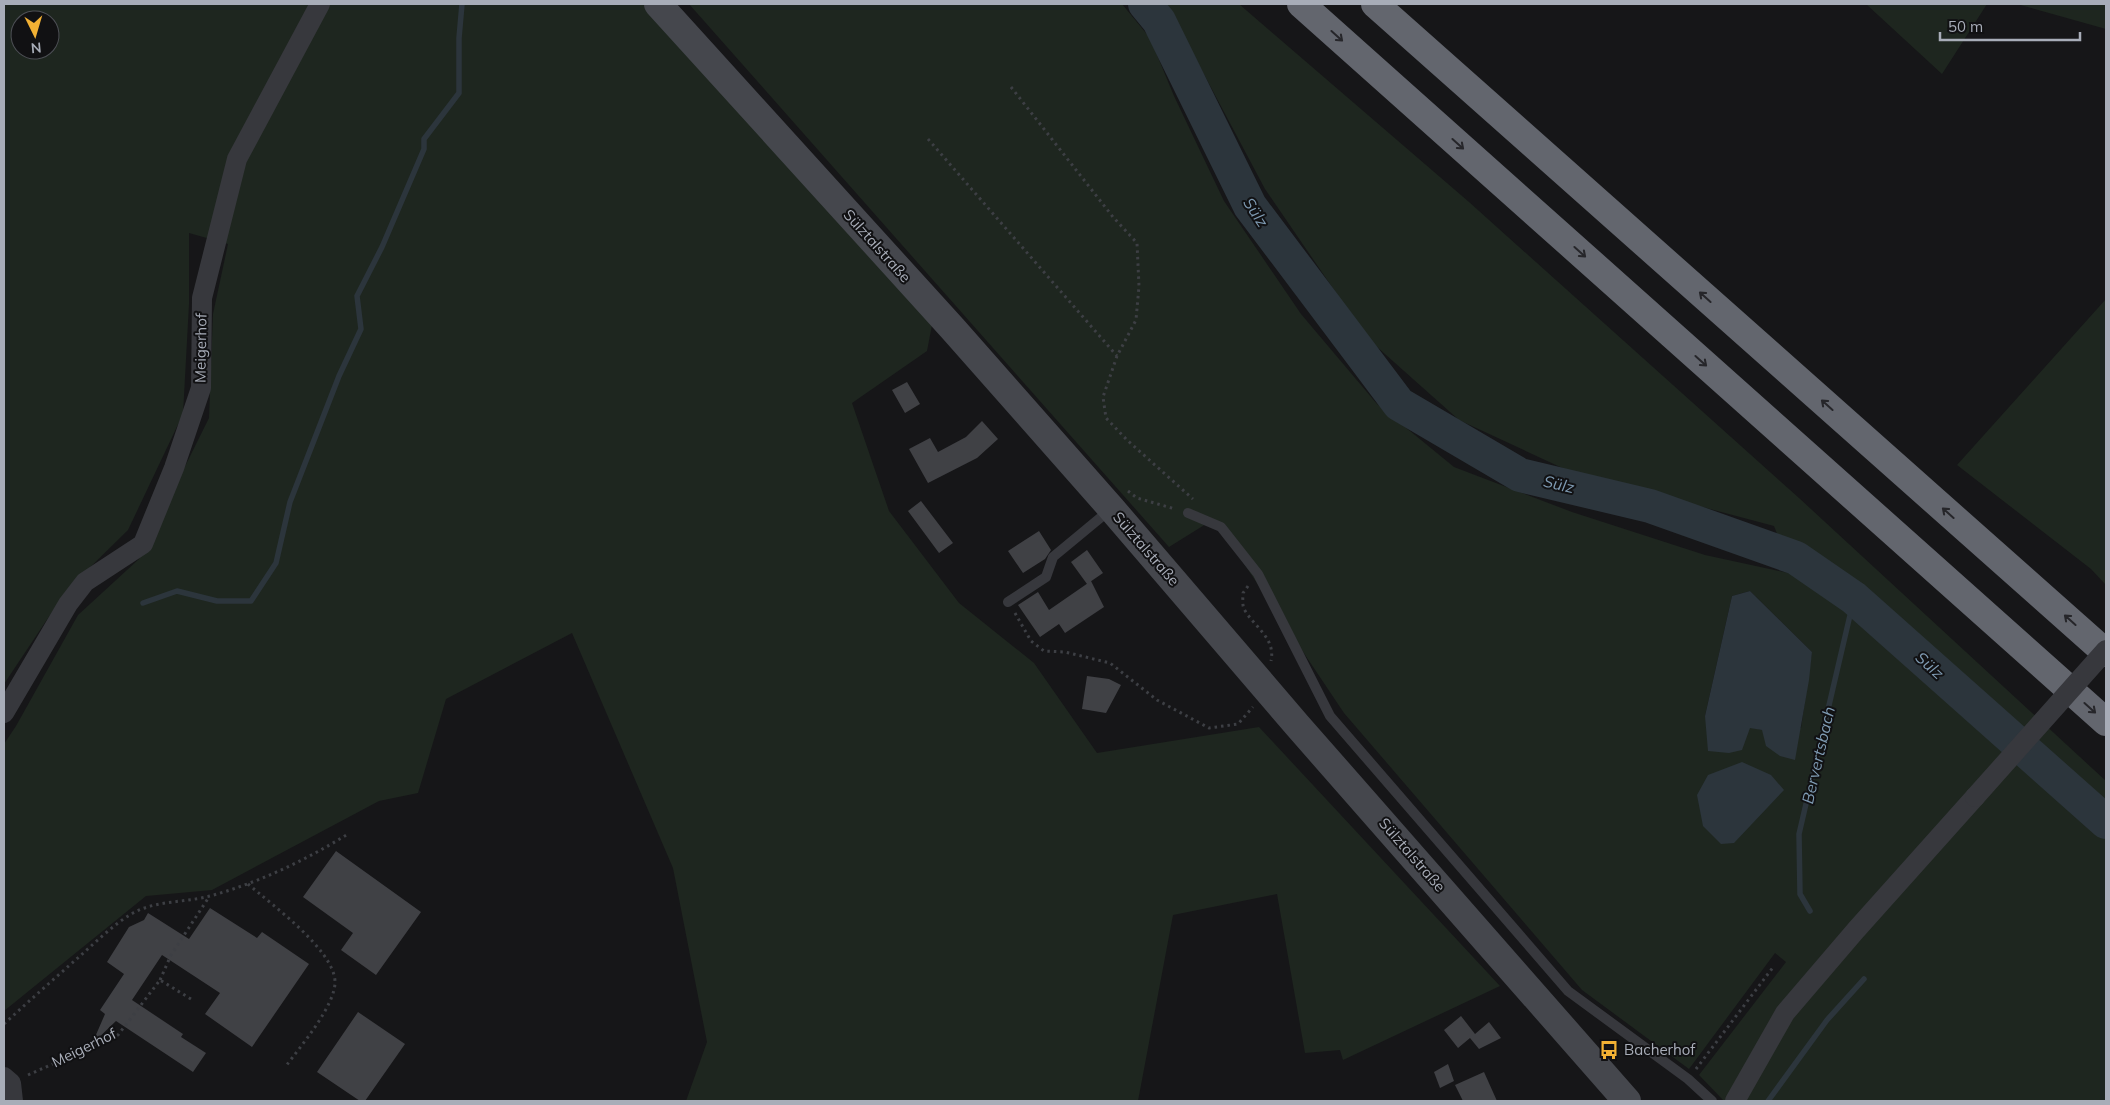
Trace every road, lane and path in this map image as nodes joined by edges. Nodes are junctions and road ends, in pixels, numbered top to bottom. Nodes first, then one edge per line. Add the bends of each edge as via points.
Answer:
1 (320, 4) edge
2 (658, 4) edge
3 (1301, 4) edge
4 (1375, 4) edge
5 (1011, 87) dead end
6 (928, 139) dead end
7 (1117, 356) junction
8 (1195, 500) dead end
9 (1111, 508) junction
10 (1188, 513) dead end
11 (1258, 574) junction
12 (1008, 602) joint
13 (2106, 652) edge
14 (1270, 666) dead end
15 (1255, 705) dead end
16 (4, 713) edge
17 (2106, 722) edge
18 (348, 834) dead end
19 (248, 884) junction
20 (210, 896) junction
21 (1774, 966) dead end
22 (160, 980) junction
23 (190, 999) dead end
24 (4, 1024) edge
25 (286, 1066) dead end
26 (1688, 1079) junction
27 (9, 1087) edge
28 (1628, 1101) edge
29 (1712, 1101) edge
30 (1735, 1101) edge

1 - 16 street, Meigerhof via 237,158 202,298 200,388 174,468 143,544 85,582 68,604
2 - 9 main road, Sülztalstraße
3 -> 17 highway
13 -> 4 highway
5 - 7 path via 1137,243 1139,286 1136,320
6 - 7 path
7 - 8 path via 1103,397 1106,418
9 - 12 lane via 1053,557 1046,576
9 - 28 main road, Sülztalstraße
10 - 11 lane via 1221,527
11 - 14 path via 1243,593 1243,608 1266,635 1272,653
11 - 26 lane via 1330,716 1568,991
12 - 15 path via 1032,641 1044,651 1065,652 1110,663 1157,700 1210,728 1238,724
13 - 30 street, bridge via 1785,1013
18 - 19 path via 321,851
19 - 20 path
19 - 25 path via 318,946 331,964 335,982 329,1005
20 - 22 path, Meigerhof via 171,955
20 - 24 path via 165,902 134,913 103,936
21 - 26 path
22 - 23 path
22 - 27 path, Meigerhof via 118,1035
26 - 29 lane

